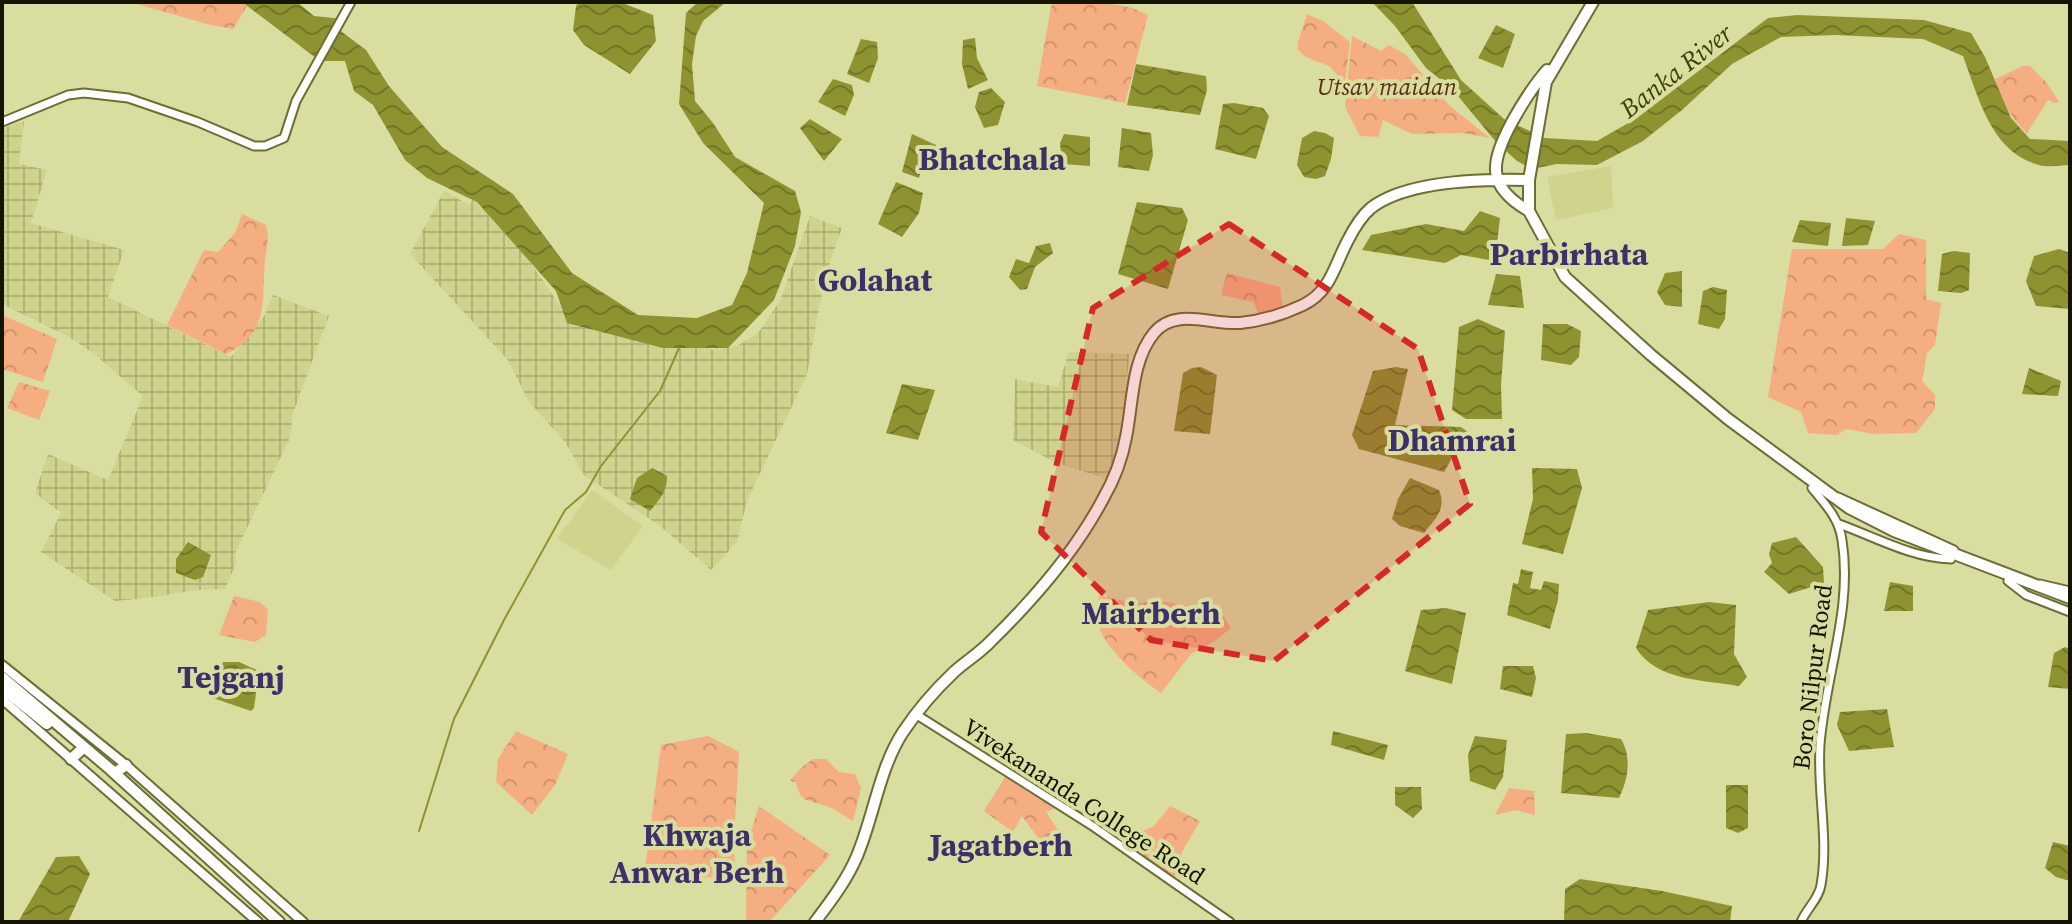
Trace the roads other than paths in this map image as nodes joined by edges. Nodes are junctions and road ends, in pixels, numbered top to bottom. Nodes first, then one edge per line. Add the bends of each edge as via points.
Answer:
1 (351, 2) edge
2 (1593, 2) edge
3 (1561, 58) junction
4 (2, 122) edge
5 (1530, 175) junction
6 (1497, 179) junction
7 (1529, 211) junction
8 (1770, 451) junction
9 (1812, 488) junction
10 (1839, 524) junction
11 (1951, 559) junction
12 (2008, 581) junction
13 (2034, 584) junction
14 (2070, 591) edge
15 (2070, 598) edge
16 (2070, 605) edge
17 (2070, 612) edge
18 (2, 665) edge
19 (2, 677) edge
20 (2, 688) edge
21 (2, 699) edge
22 (917, 715) junction
23 (76, 755) junction
24 (126, 765) junction
25 (115, 773) junction
26 (258, 922) edge
27 (270, 922) edge
28 (279, 922) edge
29 (303, 922) edge
30 (815, 922) edge
31 (1230, 922) edge
32 (1801, 922) edge

1 - 4 street via 296,101 284,138 265,146 110,95 68,95
2 - 3 highway
3 - 5 highway via 1546,82
3 - 6 highway via 1520,108 1499,147
5 - 6 highway
5 - 7 highway
6 - 7 highway via 1509,199
6 - 22 highway via 1428,187 1378,203 1357,224 1327,287 1304,304 1249,322 1183,319 1159,328 1138,366 1119,466 1092,519 999,633 953,673
7 - 8 highway via 1565,277 1662,365
8 - 9 highway
8 - 13 highway via 1878,524
9 - 10 street, Boro Nilpur Road
9 - 11 highway via 1864,524
10 - 11 street
10 - 32 street, Boro Nilpur Road via 1844,592 1821,734 1821,885
11 - 12 highway
12 - 16 highway
12 - 17 street via 2026,595
13 - 14 street
13 - 15 highway
18 - 24 main road
19 - 25 highway
20 - 23 highway
21 - 23 main road
22 - 30 highway via 895,745 857,856
22 - 31 street, Vivekananda College Road via 1091,825
23 - 26 main road
23 - 27 highway
24 - 25 highway
24 - 29 main road
25 - 28 highway

